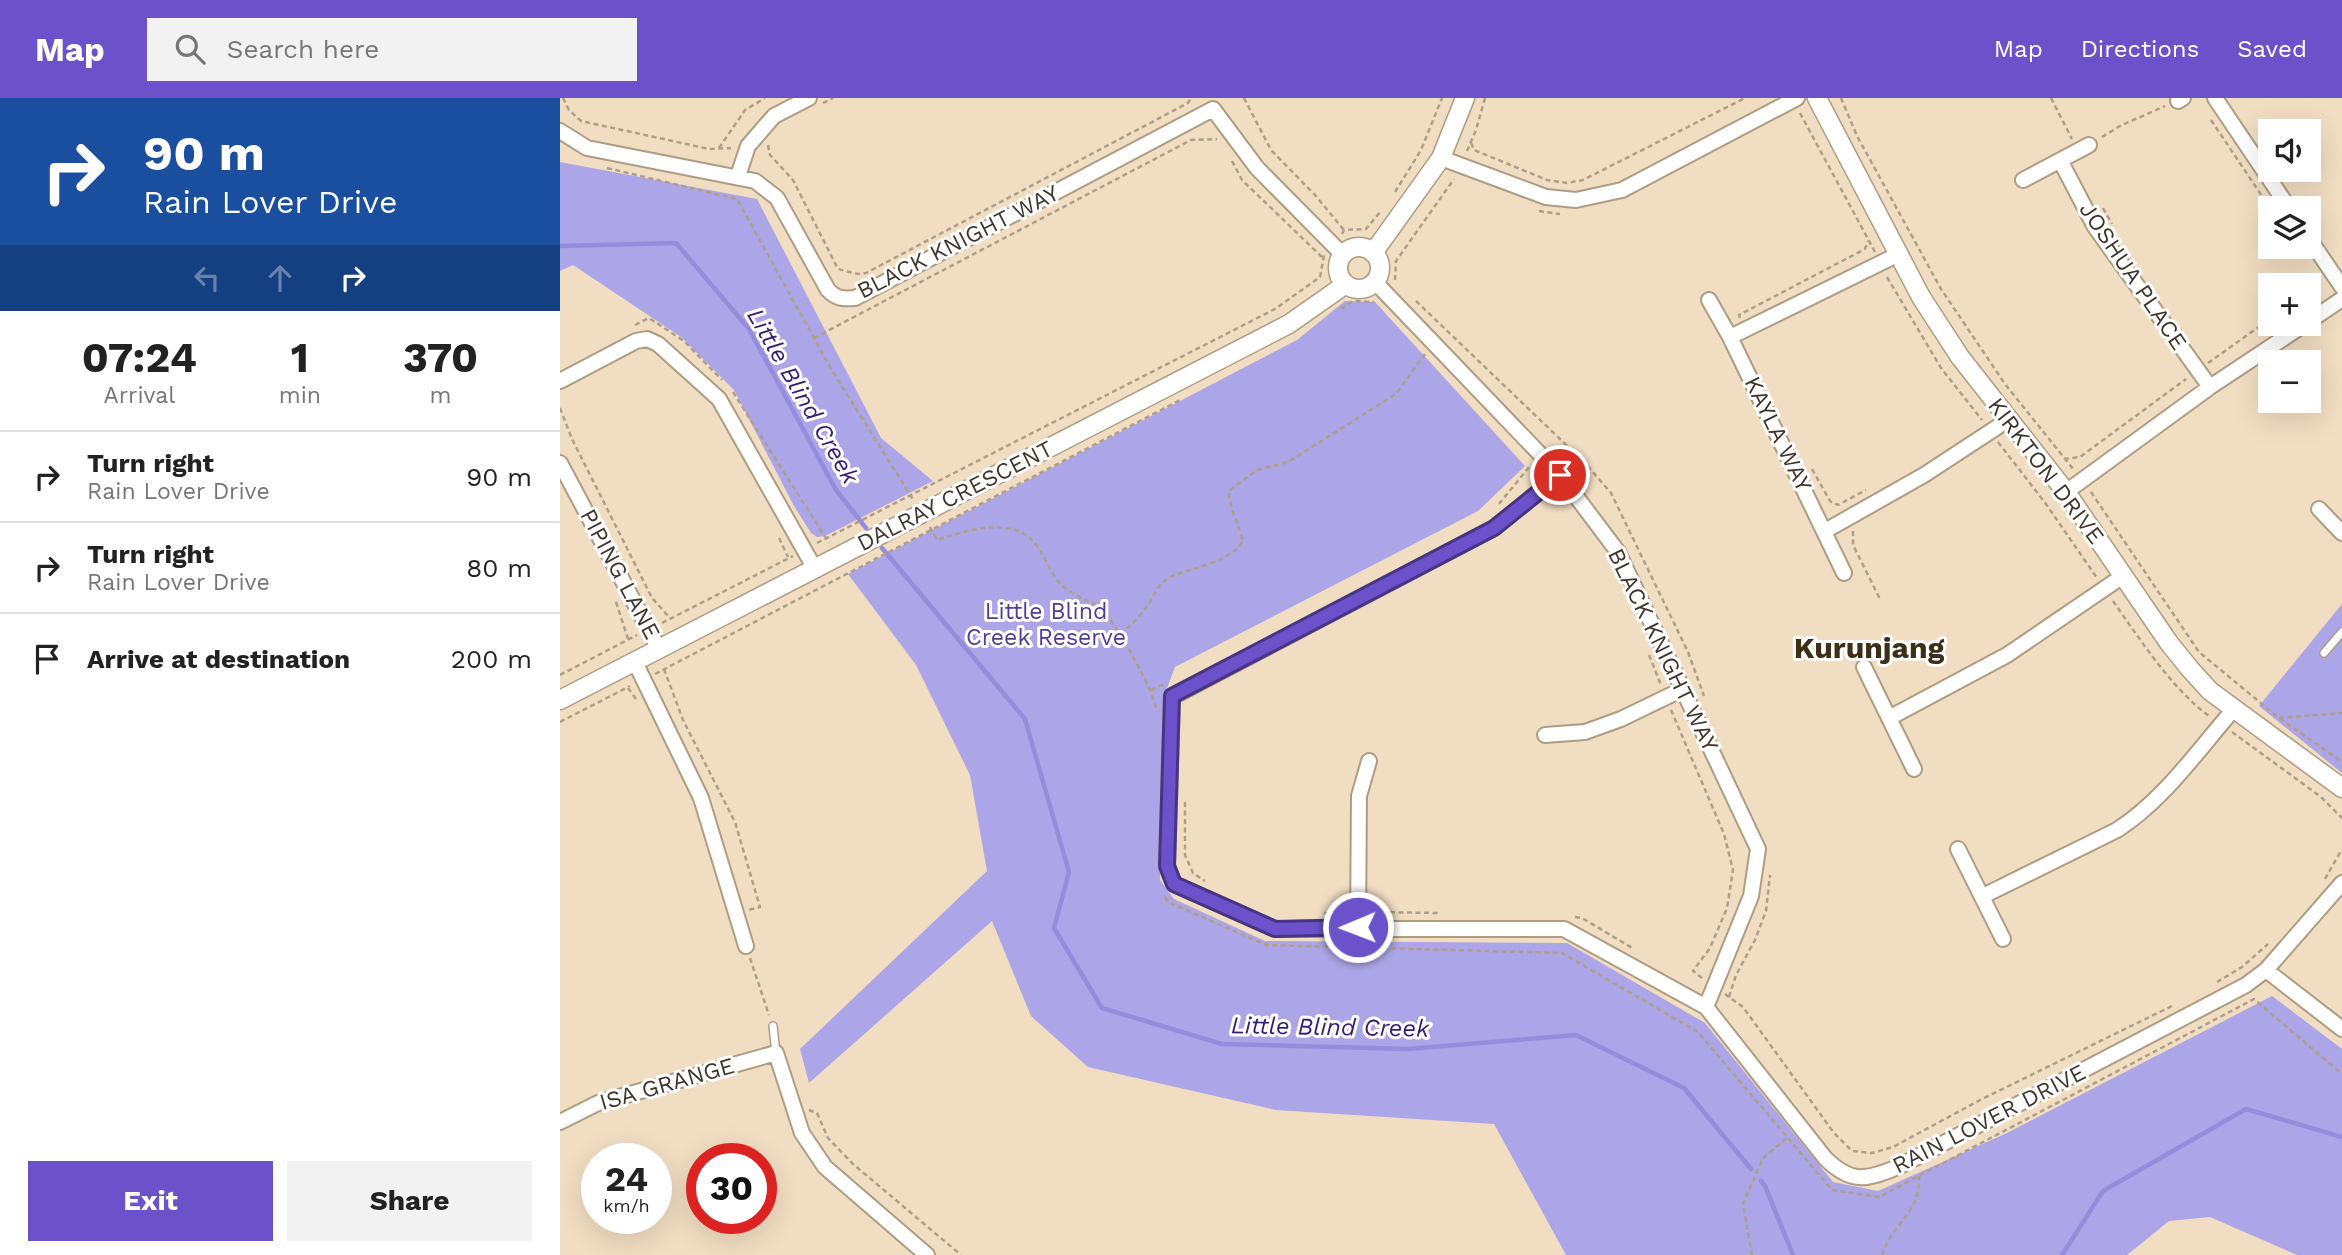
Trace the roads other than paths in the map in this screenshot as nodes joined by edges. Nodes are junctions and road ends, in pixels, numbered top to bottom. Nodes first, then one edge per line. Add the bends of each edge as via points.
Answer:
1 (1465, 98) edge
2 (1817, 98) edge
3 (2215, 98) edge
4 (816, 101) edge
5 (1796, 102) edge
6 (1213, 104) edge
7 (560, 131) edge
8 (2089, 145) road end
9 (1441, 158) junction
10 (2062, 162) junction
11 (738, 176) junction
12 (2023, 180) dead end
13 (2281, 196) edge
14 (1338, 250) junction
15 (1373, 253) junction
16 (1899, 254) junction
17 (2321, 256) edge
18 (1375, 282) junction
19 (1346, 284) junction
20 (2342, 287) edge
21 (2342, 299) edge
22 (1709, 300) dead end
23 (2321, 313) edge
24 (2287, 336) edge
25 (1730, 337) junction
26 (560, 381) edge
27 (2210, 387) junction
28 (2008, 420) junction
29 (560, 463) edge
30 (1555, 480) junction
31 (2066, 492) junction
32 (2319, 509) dead end
33 (1825, 531) junction
34 (2342, 533) edge
35 (815, 569) junction
36 (1844, 573) dead end
37 (2123, 576) junction
38 (2342, 632) edge
39 (659, 649) junction
40 (2325, 653) dead end
41 (635, 662) junction
42 (1864, 667) dead end
43 (1683, 689) junction
44 (560, 700) edge
45 (2234, 709) junction
46 (1889, 718) junction
47 (1545, 735) dead end
48 (1369, 761) dead end
49 (1914, 769) dead end
50 (2342, 788) edge
51 (1958, 849) dead end
52 (2342, 883) edge
53 (1983, 896) junction
54 (1358, 920) junction
55 (2003, 939) dead end
56 (746, 946) road end
57 (2266, 970) junction
58 (1706, 1007) junction
59 (773, 1026) road end
60 (2342, 1029) edge
61 (776, 1053) junction
62 (560, 1122) edge
63 (927, 1255) edge

1 - 9 street
2 - 16 street, KIRKTON DRIVE
3 - 13 street
4 - 11 street via 774,116 748,146
5 - 9 street via 1622,190 1576,200 1546,198
6 - 11 street, BLACK KNIGHT WAY via 855,298 835,297 828,290 777,198 755,181
6 - 14 street, BLACK KNIGHT WAY via 1257,168
7 - 11 street, BLACK KNIGHT WAY via 587,148
8 - 10 street
9 - 15 street
10 - 12 street
10 - 27 street, JOSHUA PLACE via 2095,227
14 - 15 street
14 - 19 street via 1339,274
15 - 18 street via 1380,264
16 - 25 street
16 - 28 street, KIRKTON DRIVE via 1960,357
17 - 20 street
18 - 19 street via 1358,289
18 - 30 street, BLACK KNIGHT WAY
19 - 35 street, DALRAY CRESCENT via 1289,324
21 - 23 street
22 - 25 street, KAYLA WAY
24 - 27 street
25 - 33 street, KAYLA WAY
26 - 35 street via 636,341 659,344 719,399
27 - 31 street
28 - 31 street, KIRKTON DRIVE
28 - 33 street via 1990,438
29 - 39 street, PIPING LANE
30 - 43 street, BLACK KNIGHT WAY via 1618,552
30 - 54 street, RAIN LOVER DRIVE via 1494,528 1172,696 1167,866 1174,884 1275,929
31 - 37 street, KIRKTON DRIVE
32 - 34 street
33 - 36 street, KAYLA WAY
35 - 39 street, DALRAY CRESCENT
37 - 45 street, KIRKTON DRIVE via 2190,669
37 - 46 street via 2007,655
38 - 40 lane
39 - 41 street, DALRAY CRESCENT
41 - 44 street, DALRAY CRESCENT
41 - 56 street via 701,798
42 - 46 street
43 - 47 street via 1585,732
43 - 58 street, BLACK KNIGHT WAY via 1758,849 1751,895
45 - 50 street, KIRKTON DRIVE
45 - 53 street via 2135,818
46 - 49 street
48 - 54 street via 1359,796
51 - 53 street
52 - 57 street, RAIN LOVER DRIVE
53 - 55 street
54 - 58 street, RAIN LOVER DRIVE via 1564,929
57 - 58 street, RAIN LOVER DRIVE via 2246,985 1898,1167 1877,1176 1854,1178 1839,1172 1825,1158
57 - 60 street
59 - 61 lane
61 - 62 street, ISA GRANGE via 598,1103
61 - 63 street via 802,1133 825,1167

